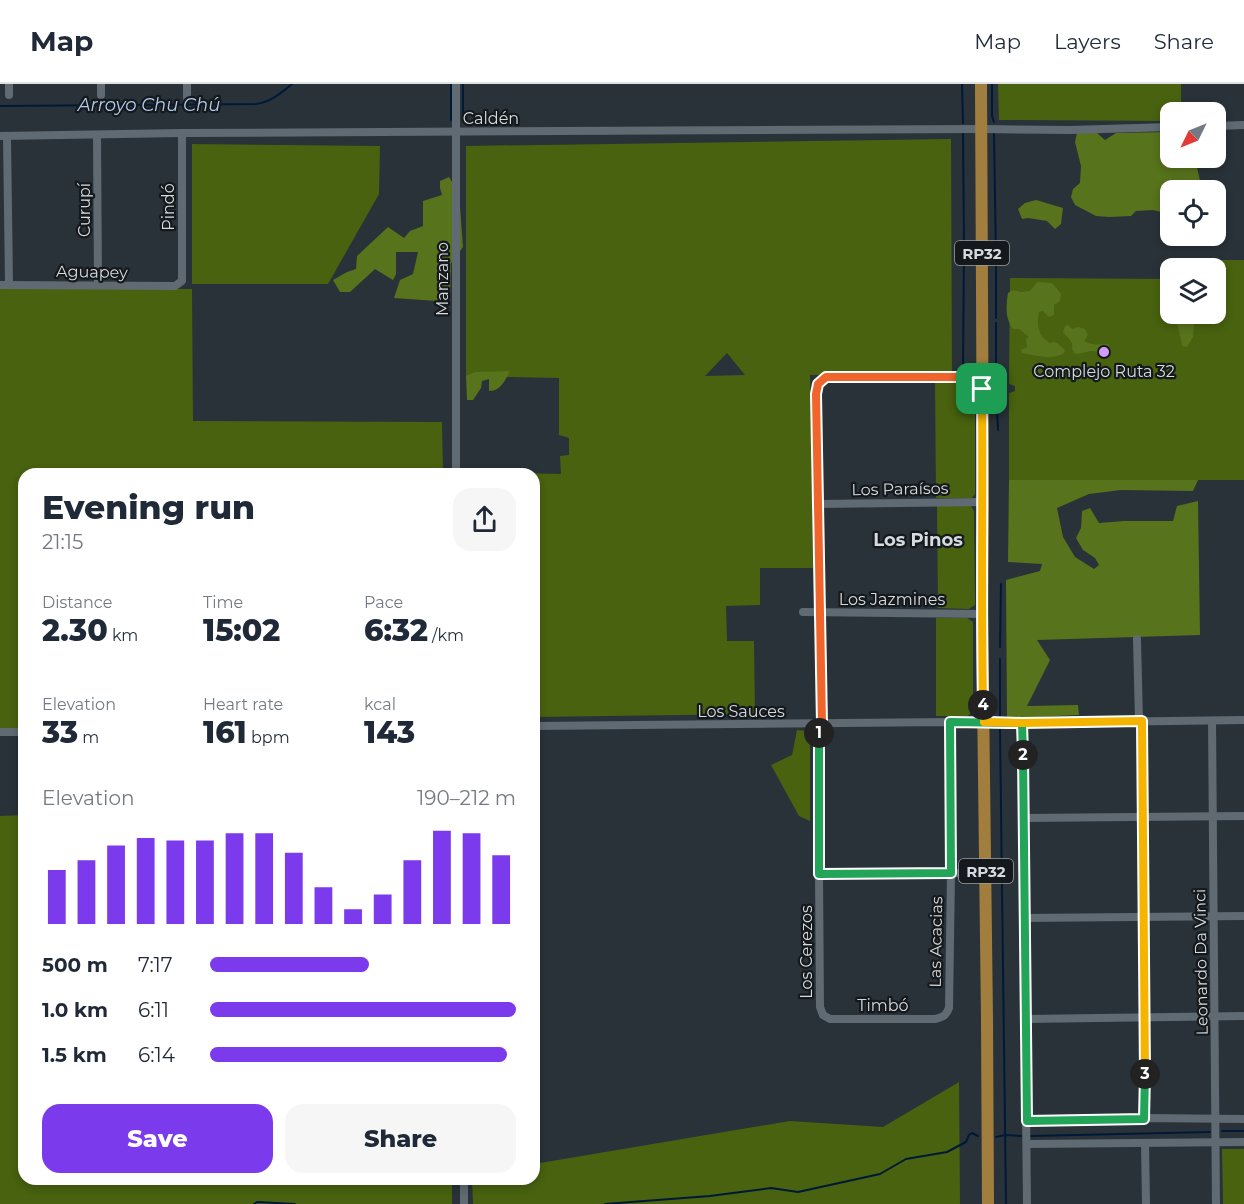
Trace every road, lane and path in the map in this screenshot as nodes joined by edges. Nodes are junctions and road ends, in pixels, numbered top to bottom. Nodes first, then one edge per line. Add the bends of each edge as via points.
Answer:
1 (9, 84) edge
2 (101, 84) edge
3 (187, 84) edge
4 (456, 84) edge
5 (981, 84) edge
6 (9, 95) dead end
7 (101, 95) dead end
8 (187, 98) dead end
9 (1244, 125) edge
10 (1226, 126) edge
11 (1160, 127) edge
12 (981, 129) junction
13 (456, 132) junction
14 (182, 133) junction
15 (97, 135) junction
16 (3, 136) edge
17 (182, 280) joint
18 (9, 284) junction
19 (0, 285) edge
20 (98, 285) junction
21 (982, 377) junction
22 (456, 468) edge
23 (983, 502) junction
24 (817, 504) junction
25 (803, 612) dead end
26 (820, 613) junction
27 (982, 614) junction
28 (1137, 639) dead end
29 (1244, 720) edge
30 (1140, 721) junction
31 (1212, 721) junction
32 (950, 722) junction
33 (984, 722) junction
34 (1022, 723) junction
35 (822, 724) junction
36 (540, 726) edge
37 (0, 732) edge
38 (18, 732) edge
39 (1244, 816) edge
40 (1143, 817) junction
41 (1213, 817) junction
42 (1024, 818) junction
43 (951, 873) junction
44 (986, 873) junction
45 (819, 874) junction
46 (1244, 916) edge
47 (1144, 917) junction
48 (1214, 917) junction
49 (1024, 918) junction
50 (823, 1015) joint
51 (1215, 1016) junction
52 (1244, 1016) edge
53 (944, 1017) joint
54 (1145, 1017) junction
55 (1025, 1019) junction
56 (1144, 1119) junction
57 (1216, 1119) junction
58 (1244, 1119) edge
59 (1027, 1121) junction
60 (1216, 1142) junction
61 (1244, 1142) edge
62 (1145, 1143) junction
63 (1028, 1144) junction
64 (464, 1185) edge
65 (464, 1204) edge
66 (988, 1204) edge
67 (1028, 1204) edge
68 (1146, 1204) edge
69 (1216, 1204) edge

1 - 6 street
2 - 7 street
3 - 8 street
4 - 13 street, Manzano
5 - 12 main road, RP32
9 - 10 street
11 - 12 street, Caldén
12 - 13 street, Caldén
12 - 21 main road, RP32
13 - 14 street, Caldén
13 - 22 street, Manzano
14 - 15 street, Caldén
14 - 17 street, Pindó
15 - 16 street, Caldén
15 - 20 street, Curupí
16 - 18 street
17 - 20 street, Aguapey via 175,286
18 - 19 street, Aguapey
18 - 20 street, Aguapey
21 - 23 main road, RP32
21 - 24 street, Los Cerezos via 826,377 818,384 816,394
23 - 24 street, Los Paraísos
23 - 27 main road, RP32
24 - 26 street, Los Cerezos
25 - 26 street, Los Jazmines
26 - 27 street, Los Jazmines
26 - 35 street, Los Cerezos
27 - 33 main road, RP32
28 - 30 street
29 - 31 street, Los Sauces
30 - 31 street, Los Sauces
30 - 34 street, Los Sauces
30 - 40 street
31 - 41 street, Leonardo Da Vinci
32 - 33 street, Los Sauces
32 - 35 street, Los Sauces
32 - 43 street, Las Acacias
33 - 34 street, Los Sauces
33 - 44 main road, RP32
34 - 42 street
35 - 36 street, Los Sauces
35 - 45 street, Los Cerezos via 818,736
37 - 38 street
39 - 41 street
40 - 41 street
40 - 42 street
40 - 47 street
41 - 48 street, Leonardo Da Vinci
42 - 49 street
43 - 44 street
43 - 45 street
43 - 53 street, Las Acacias via 949,1008
44 - 66 main road, RP32
45 - 50 street, Los Cerezos via 819,1007
46 - 48 street
47 - 48 street
47 - 49 street
47 - 54 street
48 - 51 street, Leonardo Da Vinci
49 - 55 street
50 - 53 street, Timbó
51 - 52 street
51 - 54 street
51 - 57 street, Leonardo Da Vinci
54 - 55 street
54 - 56 street
55 - 59 street
56 - 57 street
56 - 59 street
57 - 58 street
57 - 60 street, Leonardo Da Vinci
59 - 63 street
60 - 61 street
60 - 62 street
60 - 69 street, Leonardo Da Vinci
62 - 63 street
62 - 68 street
63 - 67 street
64 - 65 street

